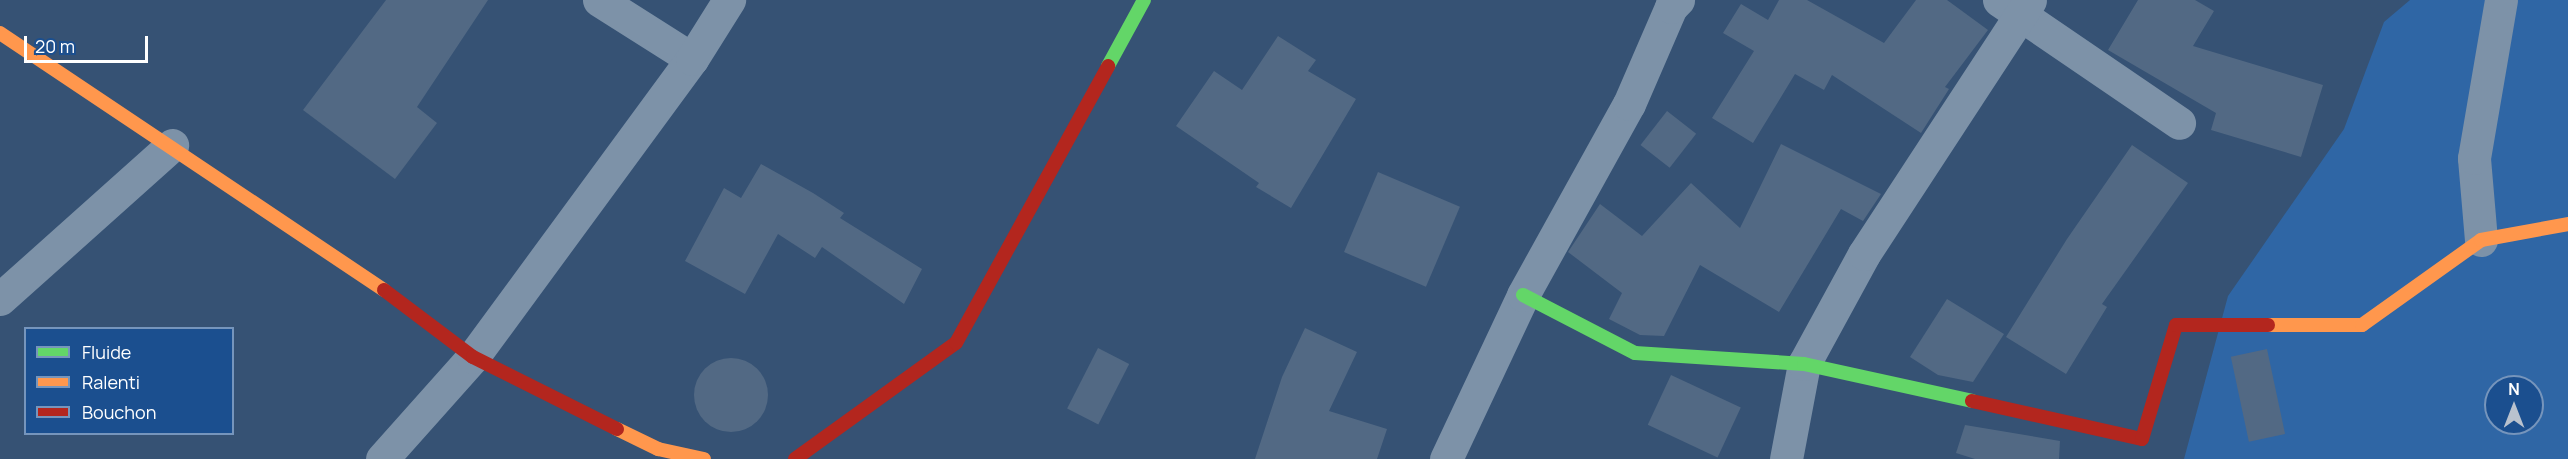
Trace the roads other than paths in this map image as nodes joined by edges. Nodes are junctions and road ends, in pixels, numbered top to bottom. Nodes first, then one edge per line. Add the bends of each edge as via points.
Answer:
1 (599, 0) edge
2 (729, 0) edge
3 (1144, 0) edge
4 (2501, 0) edge
5 (1673, 2) edge
6 (2016, 4) edge
7 (0, 33) edge
8 (692, 59) junction
9 (2179, 123) dead end
10 (172, 145) junction
11 (2568, 224) edge
12 (2481, 240) junction
13 (1523, 295) junction
14 (0, 298) edge
15 (473, 357) junction
16 (1804, 364) junction
17 (382, 459) edge
18 (704, 459) edge
19 (795, 459) edge
20 (1446, 459) edge
21 (1786, 459) edge

1 - 8 street
2 - 8 street
3 - 19 street via 956,343
4 - 12 street via 2474,158
5 - 13 street via 1629,104
6 - 9 street
6 - 16 street via 1864,254
7 - 10 street
8 - 15 street
10 - 14 street
10 - 15 street via 362,274
11 - 12 street
12 - 16 street via 2362,325 2176,326 2142,439
13 - 16 street via 1635,353
13 - 20 street
15 - 17 street
15 - 18 street via 658,450
16 - 21 street

